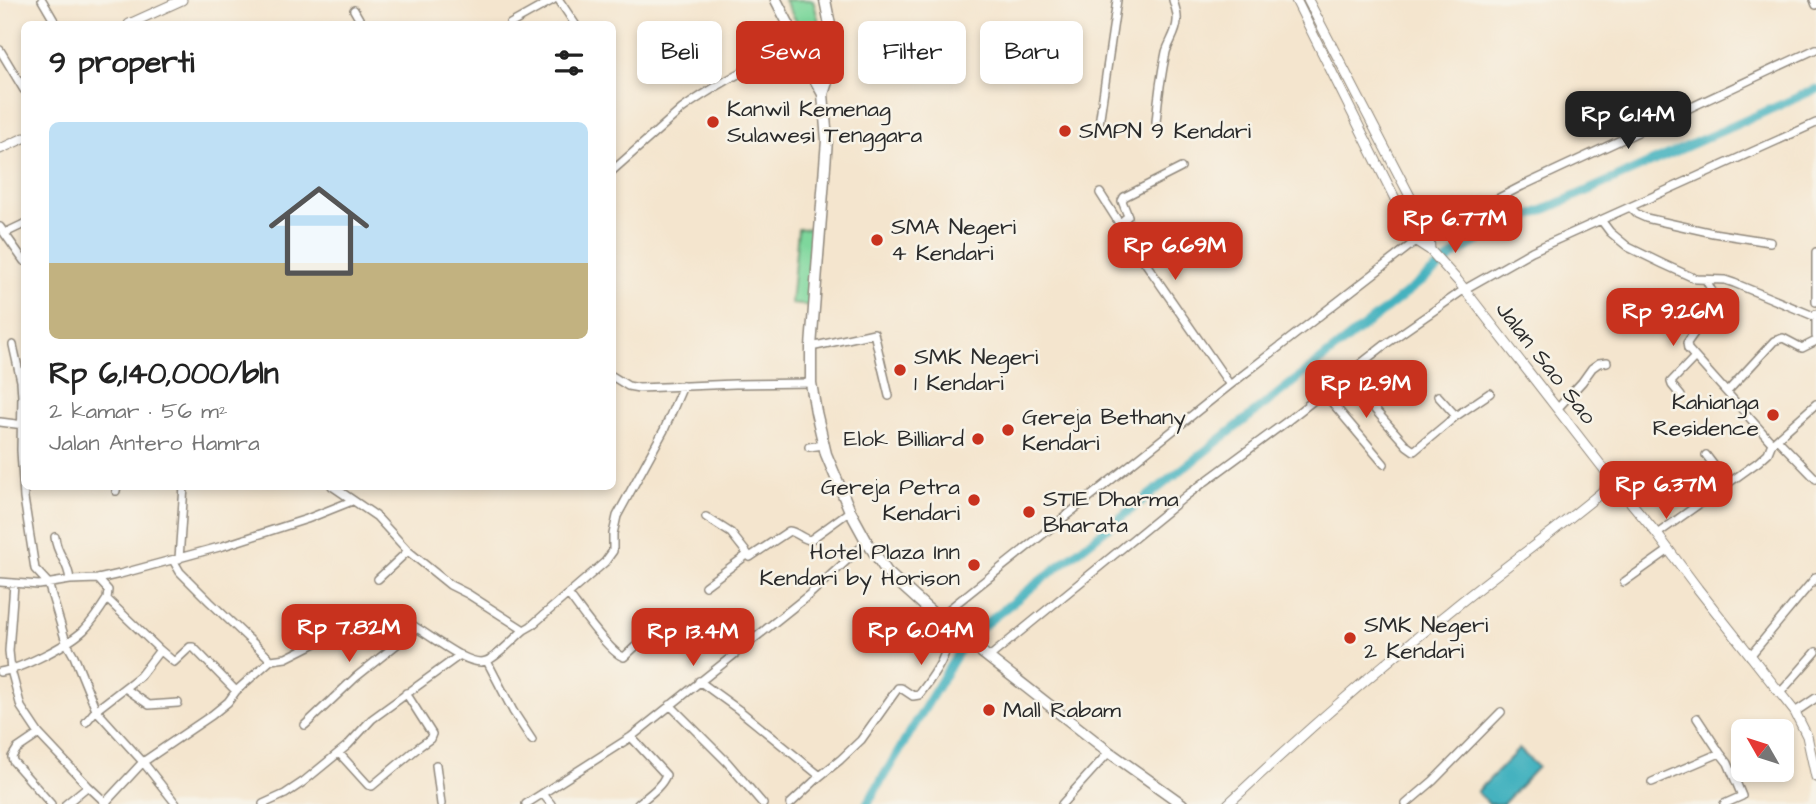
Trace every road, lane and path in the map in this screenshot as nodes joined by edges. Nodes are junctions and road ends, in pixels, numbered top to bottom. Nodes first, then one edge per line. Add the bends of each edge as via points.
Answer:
1 (42, 0) edge
2 (182, 0) edge
3 (553, 0) edge
4 (559, 0) edge
5 (776, 0) edge
6 (825, 0) edge
7 (1117, 0) edge
8 (1173, 0) edge
9 (1296, 0) edge
10 (1308, 0) edge
11 (354, 10) dead end
12 (54, 21) edge
13 (136, 21) edge
14 (360, 21) edge
15 (515, 21) edge
16 (573, 21) edge
17 (787, 21) edge
18 (829, 21) edge
19 (1816, 49) edge
20 (0, 50) edge
21 (736, 76) edge
22 (818, 84) edge
23 (826, 84) edge
24 (21, 85) edge
25 (823, 94) junction
26 (1156, 122) dead end
27 (1816, 122) edge
28 (1099, 124) dead end
29 (21, 139) edge
30 (0, 149) edge
31 (616, 167) edge
32 (1181, 168) dead end
33 (1100, 193) dead end
34 (1630, 207) junction
35 (1601, 220) junction
36 (1119, 224) junction
37 (21, 225) edge
38 (3, 230) edge
39 (1429, 233) junction
40 (1416, 241) junction
41 (1770, 242) dead end
42 (1133, 245) junction
43 (1430, 250) junction
44 (1816, 252) edge
45 (1119, 256) dead end
46 (21, 257) edge
47 (1706, 280) junction
48 (1461, 285) junction
49 (1816, 302) edge
50 (1816, 316) edge
51 (1816, 336) edge
52 (1816, 341) edge
53 (13, 345) dead end
54 (811, 347) junction
55 (1694, 358) junction
56 (1607, 362) dead end
57 (1345, 376) junction
58 (616, 378) edge
59 (21, 381) edge
60 (811, 383) junction
61 (1230, 385) junction
62 (683, 386) junction
63 (1727, 392) junction
64 (1324, 393) junction
65 (1490, 393) dead end
66 (889, 396) dead end
67 (1438, 396) dead end
68 (1681, 396) dead end
69 (1816, 404) edge
70 (1558, 408) junction
71 (1456, 416) junction
72 (0, 422) edge
73 (21, 425) edge
74 (1775, 441) junction
75 (824, 445) junction
76 (809, 447) dead end
77 (1706, 455) dead end
78 (1384, 464) dead end
79 (1816, 479) edge
80 (1614, 482) junction
81 (1728, 484) junction
82 (24, 490) edge
83 (184, 490) edge
84 (337, 490) edge
85 (352, 501) junction
86 (850, 511) junction
87 (706, 517) dead end
88 (1657, 534) junction
89 (55, 537) dead end
90 (867, 542) junction
91 (1669, 550) junction
92 (408, 551) junction
93 (747, 555) junction
94 (176, 560) junction
95 (35, 569) junction
96 (120, 574) junction
97 (1816, 577) edge
98 (97, 579) junction
99 (378, 579) dead end
100 (70, 580) junction
101 (0, 582) edge
102 (1624, 582) dead end
103 (48, 583) junction
104 (13, 584) junction
105 (26, 584) junction
106 (705, 586) dead end
107 (108, 590) junction
108 (568, 594) junction
109 (107, 599) junction
110 (937, 618) junction
111 (416, 629) junction
112 (524, 630) junction
113 (952, 630) junction
114 (66, 642) junction
115 (636, 646) dead end
116 (160, 650) junction
117 (1816, 652) edge
118 (984, 654) junction
119 (460, 655) junction
120 (1750, 656) junction
121 (271, 660) junction
122 (487, 661) junction
123 (11, 670) junction
124 (0, 671) edge
125 (699, 681) junction
126 (125, 688) junction
127 (236, 691) junction
128 (1780, 692) junction
129 (406, 693) junction
130 (1816, 698) edge
131 (178, 703) dead end
132 (670, 705) junction
133 (96, 710) junction
134 (1501, 712) dead end
135 (1795, 712) junction
136 (1697, 718) dead end
137 (86, 722) dead end
138 (305, 725) dead end
139 (39, 734) junction
140 (631, 737) junction
141 (532, 740) dead end
142 (1109, 752) junction
143 (1720, 752) junction
144 (339, 753) junction
145 (143, 762) junction
146 (436, 765) dead end
147 (820, 776) junction
148 (1816, 776) edge
149 (1652, 782) dead end
150 (88, 786) junction
151 (543, 794) junction
152 (1743, 800) edge
153 (106, 803) edge
154 (51, 804) edge
155 (66, 804) edge
156 (176, 804) edge
157 (263, 804) edge
158 (441, 804) edge
159 (526, 804) edge
160 (551, 804) edge
161 (638, 804) edge
162 (763, 804) edge
163 (790, 804) edge
164 (1062, 804) edge
165 (1182, 804) edge
166 (1228, 804) edge
167 (1406, 804) edge
168 (1724, 804) edge

1 - 12 street
2 - 13 street
3 - 15 street
4 - 16 street
5 - 17 highway
6 - 18 highway
7 - 28 street
8 - 26 street via 1177,25 1166,55
9 - 40 street
10 - 39 street
11 - 14 street
19 - 39 street
20 - 24 street
21 - 31 street via 682,109
22 - 25 highway
23 - 25 highway
25 - 54 highway via 827,140
27 - 34 street
29 - 30 street
32 - 36 street via 1124,197 1129,216
33 - 36 street
34 - 35 street
34 - 41 street via 1646,218
35 - 47 street via 1628,247
35 - 48 street
36 - 42 street
37 - 38 street
38 - 46 street
39 - 40 street
39 - 43 street
40 - 43 street, Jalan Sao Sao
40 - 61 street
42 - 45 street
42 - 61 street
43 - 48 street, Jalan Sao Sao
44 - 49 street
47 - 50 street via 1734,283
47 - 55 street via 1714,305 1687,343
48 - 57 street
48 - 70 street, Jalan Sao Sao
50 - 51 street
52 - 63 street via 1802,348 1783,338 1774,341
53 - 59 street
54 - 60 highway
54 - 66 street via 874,333
55 - 63 street
55 - 68 street via 1671,382
56 - 70 street via 1592,368
57 - 64 street
57 - 71 street via 1412,451
58 - 62 street via 631,387
60 - 62 street
60 - 75 highway
61 - 110 street
62 - 108 street via 617,516 612,554
63 - 74 street
64 - 78 street
64 - 118 street
65 - 71 street
67 - 71 street
69 - 74 street
70 - 80 street, Jalan Sao Sao
72 - 73 street
74 - 79 street
74 - 81 street via 1764,457
75 - 76 street
75 - 86 highway
77 - 81 street
80 - 88 street, Jalan Sao Sao
80 - 166 street via 1407,645
81 - 88 street
82 - 95 street
83 - 94 street
84 - 85 street
85 - 92 street via 376,516
85 - 94 street
86 - 90 highway
86 - 93 street via 810,540 789,531
87 - 93 street via 731,533
88 - 91 street, Jalan Sao Sao
89 - 100 street
90 - 110 highway via 887,572
90 - 125 street via 810,594
91 - 102 street
91 - 120 street, Jalan Sao Sao
92 - 99 street
92 - 112 street via 450,585
93 - 106 street
94 - 96 street
94 - 121 street via 180,572
95 - 103 street
95 - 105 street
96 - 98 street
96 - 107 street
97 - 120 street
98 - 100 street
98 - 107 street
100 - 103 street
101 - 104 street
103 - 105 street
103 - 114 street
104 - 105 street
104 - 123 street
107 - 109 street
108 - 112 street
108 - 115 street via 620,656
109 - 114 street via 84,630
109 - 116 street
110 - 113 highway
111 - 119 street
111 - 121 street via 379,611 286,658
111 - 138 street via 363,670
112 - 122 street
113 - 118 highway
113 - 147 street via 946,652 919,695 898,688 861,740
114 - 123 street
114 - 133 street
116 - 126 street
116 - 127 street via 174,662 194,647
117 - 128 street
118 - 142 highway
119 - 122 street
119 - 129 street
120 - 128 street, Jalan Sao Sao
121 - 127 street
122 - 141 street
123 - 124 street
123 - 139 street via 21,707
125 - 132 street
125 - 147 street
126 - 131 street via 149,705
126 - 133 street
127 - 145 street via 212,715
128 - 135 street, Jalan Sao Sao
129 - 144 street
129 - 144 street via 429,727 430,739 372,786
130 - 135 street
132 - 140 street
132 - 162 street
133 - 137 street
133 - 145 street
134 - 167 street
135 - 148 street, Jalan Sao Sao via 1807,736
136 - 143 street
139 - 150 street
139 - 154 street via 12,757
140 - 151 street
140 - 161 street via 666,775
142 - 164 street
142 - 165 highway
143 - 149 street
143 - 152 street
144 - 157 street via 303,782
145 - 153 street
145 - 156 street
146 - 158 street
147 - 163 street
150 - 153 street
150 - 155 street
151 - 159 street
151 - 160 street
152 - 168 street

